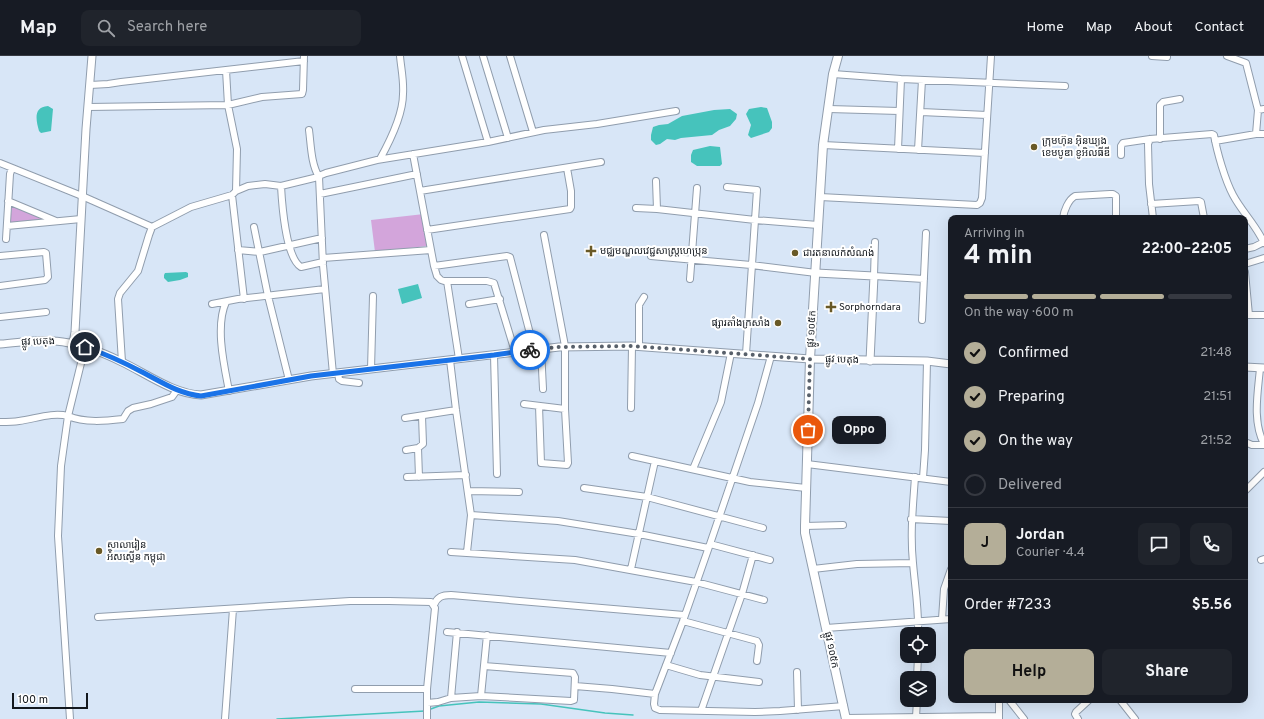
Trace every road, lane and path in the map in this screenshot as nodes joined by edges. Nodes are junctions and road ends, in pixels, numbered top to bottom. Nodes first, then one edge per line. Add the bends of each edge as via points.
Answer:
1 (92, 56) edge
2 (400, 56) edge
3 (462, 56) edge
4 (483, 56) edge
5 (510, 56) edge
6 (838, 56) edge
7 (991, 56) edge
8 (1152, 56) edge
9 (1231, 56) edge
10 (1167, 57) edge
11 (304, 59) edge
12 (226, 70) junction
13 (833, 74) junction
14 (901, 79) junction
15 (922, 80) junction
16 (990, 83) junction
17 (90, 85) junction
18 (1065, 86) dead end
19 (1180, 100) dead end
20 (228, 105) junction
21 (88, 107) junction
22 (828, 109) junction
23 (1261, 110) edge
24 (676, 111) dead end
25 (899, 111) junction
26 (920, 112) junction
27 (987, 115) junction
28 (308, 130) dead end
29 (533, 132) junction
30 (1256, 134) junction
31 (1264, 134) edge
32 (508, 138) junction
33 (1150, 139) junction
34 (1160, 139) junction
35 (1215, 141) junction
36 (488, 142) junction
37 (823, 145) junction
38 (898, 149) junction
39 (918, 150) junction
40 (985, 153) junction
41 (413, 154) junction
42 (1121, 155) dead end
43 (380, 159) junction
44 (601, 162) dead end
45 (0, 163) edge
46 (12, 168) junction
47 (567, 168) junction
48 (417, 174) junction
49 (319, 177) junction
50 (656, 181) dead end
51 (280, 186) junction
52 (727, 187) dead end
53 (697, 188) dead end
54 (420, 192) junction
55 (234, 193) junction
56 (320, 194) junction
57 (82, 196) junction
58 (820, 197) junction
59 (8, 201) junction
60 (1151, 204) junction
61 (636, 208) dead end
62 (657, 209) junction
63 (696, 213) junction
64 (1064, 215) edge
65 (1116, 215) edge
66 (1153, 215) edge
67 (1203, 215) edge
68 (1247, 215) edge
69 (1248, 216) edge
70 (81, 219) junction
71 (755, 220) junction
72 (58, 221) junction
73 (7, 226) junction
74 (818, 226) junction
75 (254, 227) dead end
76 (152, 228) junction
77 (427, 230) junction
78 (926, 232) dead end
79 (544, 235) dead end
80 (322, 238) junction
81 (6, 239) dead end
82 (875, 242) dead end
83 (1264, 242) edge
84 (289, 246) junction
85 (1248, 248) edge
86 (238, 250) junction
87 (431, 250) junction
88 (260, 252) junction
89 (0, 256) edge
90 (652, 256) dead end
91 (1264, 258) edge
92 (323, 260) junction
93 (692, 260) junction
94 (1248, 263) edge
95 (751, 265) junction
96 (434, 266) junction
97 (816, 273) junction
98 (874, 276) junction
99 (690, 279) dead end
100 (924, 279) junction
101 (447, 281) junction
102 (0, 286) edge
103 (325, 289) junction
104 (268, 296) junction
105 (373, 296) dead end
106 (644, 297) dead end
107 (244, 299) junction
108 (500, 299) junction
109 (226, 302) junction
110 (212, 304) dead end
111 (469, 304) dead end
112 (46, 312) dead end
113 (1248, 315) edge
114 (1264, 315) edge
115 (0, 317) edge
116 (922, 320) dead end
117 (0, 344) edge
118 (73, 344) junction
119 (565, 346) junction
120 (635, 346) junction
121 (85, 347) junction
122 (538, 349) junction
123 (515, 352) junction
124 (731, 353) junction
125 (746, 354) junction
126 (494, 355) junction
127 (771, 356) junction
128 (459, 359) junction
129 (810, 359) junction
130 (450, 360) junction
131 (870, 361) junction
132 (927, 361) junction
133 (122, 362) junction
134 (948, 364) edge
135 (1248, 367) edge
136 (1262, 368) edge
137 (371, 369) junction
138 (336, 373) junction
139 (289, 380) junction
140 (359, 383) dead end
141 (542, 389) dead end
142 (177, 390) junction
143 (229, 391) junction
144 (524, 404) dead end
145 (539, 406) junction
146 (631, 408) dead end
147 (565, 409) junction
148 (456, 410) junction
149 (68, 416) junction
150 (422, 416) junction
151 (405, 418) dead end
152 (0, 422) edge
153 (1248, 443) edge
154 (1264, 444) edge
155 (418, 448) junction
156 (406, 450) dead end
157 (632, 456) dead end
158 (655, 461) junction
159 (807, 464) junction
160 (693, 469) junction
161 (1264, 472) edge
162 (497, 474) dead end
163 (466, 475) junction
164 (406, 477) dead end
165 (419, 477) junction
166 (915, 477) junction
167 (732, 478) junction
168 (922, 478) junction
169 (948, 482) edge
170 (1248, 487) edge
171 (584, 488) dead end
172 (806, 488) junction
173 (468, 491) junction
174 (519, 492) dead end
175 (647, 497) junction
176 (471, 515) junction
177 (719, 516) junction
178 (911, 519) junction
179 (948, 521) edge
180 (843, 525) dead end
181 (805, 526) junction
182 (763, 528) dead end
183 (639, 534) junction
184 (709, 546) junction
185 (451, 552) dead end
186 (467, 552) junction
187 (753, 555) junction
188 (770, 560) dead end
189 (913, 563) junction
190 (631, 569) junction
191 (813, 569) junction
192 (948, 578) edge
193 (696, 582) junction
194 (742, 594) junction
195 (764, 600) dead end
196 (434, 605) junction
197 (233, 609) junction
198 (98, 618) dead end
199 (684, 618) junction
200 (942, 619) junction
201 (948, 619) edge
202 (919, 621) junction
203 (919, 627) edge
204 (826, 628) junction
205 (447, 632) dead end
206 (457, 632) junction
207 (727, 633) junction
208 (487, 635) junction
209 (671, 653) junction
210 (757, 660) dead end
211 (666, 665) junction
212 (484, 666) junction
213 (797, 672) dead end
214 (712, 677) junction
215 (759, 682) dead end
216 (575, 686) junction
217 (354, 689) dead end
218 (428, 689) junction
219 (655, 694) junction
220 (481, 696) junction
221 (451, 698) junction
222 (999, 703) edge
223 (1011, 703) edge
224 (1086, 703) edge
225 (1122, 703) edge
226 (427, 704) junction
227 (844, 706) junction
228 (917, 707) edge
229 (798, 710) junction
230 (701, 711) junction
231 (225, 717) edge
232 (916, 717) junction
233 (427, 718) edge
234 (999, 718) edge
235 (70, 719) edge
236 (846, 719) edge
237 (1024, 719) edge
238 (1078, 719) edge
239 (1135, 719) edge

1 - 17 street
2 - 43 street via 402,106
3 - 36 street
4 - 32 street
5 - 29 street
6 - 13 main road, ផ្លូវ ១០៥ក
7 - 16 street
8 - 10 street
9 - 23 street via 1246,63
11 - 12 street
11 - 20 street via 302,94 262,97
12 - 17 street
12 - 20 street
13 - 14 street
13 - 22 main road, ផ្លូវ ១០៥ក
14 - 15 street
14 - 25 street
15 - 16 street
15 - 26 street
16 - 18 street
16 - 27 street
17 - 21 street
19 - 34 street via 1161,103
20 - 21 street
20 - 55 street via 237,149
21 - 57 street
22 - 25 street
22 - 37 main road, ផ្លូវ ១០៥ក
23 - 30 street
24 - 29 street
25 - 38 street
26 - 27 street
26 - 39 street
27 - 40 street
28 - 49 street via 312,158
29 - 32 street
30 - 31 street
30 - 35 street
32 - 36 street
33 - 34 street
33 - 42 street via 1124,143 1121,146
33 - 60 street via 1148,144
34 - 35 street via 1212,134
35 - 68 street via 1233,194
36 - 41 street
37 - 38 street
37 - 58 main road, ផ្លូវ ១០៥ក
38 - 39 street
39 - 40 street
40 - 58 street via 982,198 977,205
41 - 43 street
41 - 48 street
43 - 49 street
44 - 47 street
45 - 46 street
46 - 57 street
46 - 59 street
47 - 54 street
47 - 77 street via 571,191 570,209
48 - 54 street
48 - 56 street
49 - 51 street
49 - 56 street
50 - 62 street
51 - 55 street via 255,184
51 - 84 street
52 - 71 street via 756,190
53 - 63 street
54 - 77 street
55 - 76 street via 191,207
55 - 86 street
56 - 80 street
57 - 70 street
57 - 76 street
58 - 74 main road, ផ្លូវ ១០៥ក
59 - 72 street
59 - 73 street
60 - 66 street
60 - 67 street via 1199,201
61 - 62 street
62 - 63 street
63 - 71 street
63 - 93 street
64 - 65 street via 1072,197 1113,194 1116,196
69 - 83 street
70 - 72 street
70 - 118 street
71 - 74 street
71 - 95 street
72 - 73 street
73 - 81 street
74 - 97 main road, ផ្លូវ ១០៥ក
75 - 88 street
76 - 133 street via 138,271 118,299
77 - 87 street
78 - 100 street
79 - 119 street
80 - 84 street
80 - 92 street
82 - 98 street
83 - 85 street
84 - 88 street
84 - 92 street via 293,258 301,267
86 - 88 street
86 - 107 street
87 - 92 street
87 - 96 street
88 - 104 street
89 - 102 street via 44,252 48,277 45,280
90 - 93 street
91 - 94 street
92 - 103 street
93 - 95 street
93 - 99 street
95 - 97 street
95 - 125 street
96 - 101 street via 437,276
96 - 122 street via 510,257
97 - 98 street
97 - 129 main road, ផ្លូវ ១០៥ក
98 - 100 street
98 - 131 street
100 - 116 street
101 - 108 street via 493,282
101 - 128 street
103 - 104 street
103 - 138 street
104 - 107 street
104 - 139 street
105 - 137 street
106 - 120 street via 639,305
107 - 109 street
108 - 111 street
108 - 123 street
109 - 110 street
109 - 143 street via 222,313 221,337
112 - 115 street
113 - 114 street
117 - 118 street, ផ្លូវ បេតុង via 35,341
118 - 121 street, ផ្លូវ បេតុង
119 - 120 street, ផ្លូវ បេតុង
119 - 122 street, ផ្លូវ បេតុង
119 - 147 street
120 - 124 street, ផ្លូវ បេតុង
120 - 146 street
121 - 133 street, ផ្លូវ បេតុង
121 - 149 street
122 - 123 street, ផ្លូវ បេតុង
122 - 141 street
123 - 126 street, ផ្លូវ បេតុង
124 - 125 street, ផ្លូវ បេតុង
124 - 160 street via 721,402
125 - 127 street, ផ្លូវ បេតុង
126 - 128 street, ផ្លូវ បេតុង
126 - 162 street
127 - 129 street, ផ្លូវ បេតុង
127 - 167 street
128 - 130 street, ផ្លូវ បេតុង
129 - 131 street, ផ្លូវ បេតុង
129 - 159 main road, ផ្លូវ ១០៥ក
130 - 137 street, ផ្លូវ បេតុង
130 - 148 street
131 - 132 street, ផ្លូវ បេតុង
132 - 134 street, ផ្លូវ បេតុង
132 - 168 street
133 - 142 street, ផ្លូវ បេតុង
135 - 136 street
136 - 154 street via 1257,402 1258,422
137 - 138 street, ផ្លូវ បេតុង
138 - 139 street, ផ្លូវ បេតុង
138 - 140 street via 342,381
139 - 143 street, ផ្លូវ បេតុង
142 - 143 street, ផ្លូវ បេតុង via 201,396
142 - 149 street via 172,397 133,408 123,419 92,421
144 - 145 street
145 - 147 street
145 - 147 street via 541,463 551,465 568,464
148 - 150 street
148 - 163 street
149 - 152 street via 62,414
149 - 235 street via 61,466 58,536
150 - 151 street
150 - 155 street via 424,442
153 - 154 street
155 - 156 street
155 - 165 street
157 - 158 street
158 - 160 street
158 - 175 street
159 - 166 street
159 - 172 main road, ផ្លូវ ១០៥ក
160 - 167 street
161 - 170 street
163 - 165 street
163 - 173 street
164 - 165 street
166 - 168 street
166 - 178 street
167 - 172 street
167 - 177 street
168 - 169 street
171 - 175 street
172 - 181 main road, ផ្លូវ ១០៥ក
173 - 174 street
173 - 176 street
175 - 177 street
175 - 183 street
176 - 183 street via 558,521
176 - 186 street
177 - 182 street
177 - 184 street
178 - 179 street
178 - 189 street
180 - 181 street
181 - 191 main road, ផ្លូវ ១០៥ក
183 - 184 street
183 - 190 street
184 - 187 street
184 - 193 street
185 - 186 street
186 - 190 street via 575,560
187 - 188 street
187 - 194 street
189 - 191 street
189 - 202 street
190 - 193 street
191 - 204 main road, ផ្លូវ ១០៥ក
192 - 200 street via 944,589
193 - 194 street
193 - 199 street
194 - 195 street
194 - 207 street
196 - 197 street via 431,602 350,601
196 - 199 street via 440,596 451,595
196 - 218 street
197 - 198 street
197 - 231 street
199 - 207 street
199 - 209 street
200 - 201 street
200 - 202 street
202 - 203 street
202 - 204 street
204 - 227 main road, ផ្លូវ ១០៥ក
205 - 206 street
206 - 208 street
206 - 221 street
207 - 210 street via 757,641
207 - 214 street
208 - 209 street
208 - 212 street
209 - 211 street
211 - 214 street
211 - 219 street
212 - 216 street via 571,673 575,675
212 - 220 street
213 - 229 street
214 - 215 street
214 - 230 street
216 - 219 street
216 - 220 street via 574,700 571,701
217 - 218 street
218 - 226 street
219 - 230 street via 655,708 660,710
220 - 221 street
221 - 226 street
222 - 234 street
223 - 237 street
224 - 238 street via 1075,714
225 - 239 street
226 - 233 street
227 - 229 street
227 - 236 main road, ផ្លូវ ១០៥ក
228 - 232 street
229 - 230 street
232 - 234 street
232 - 236 street

